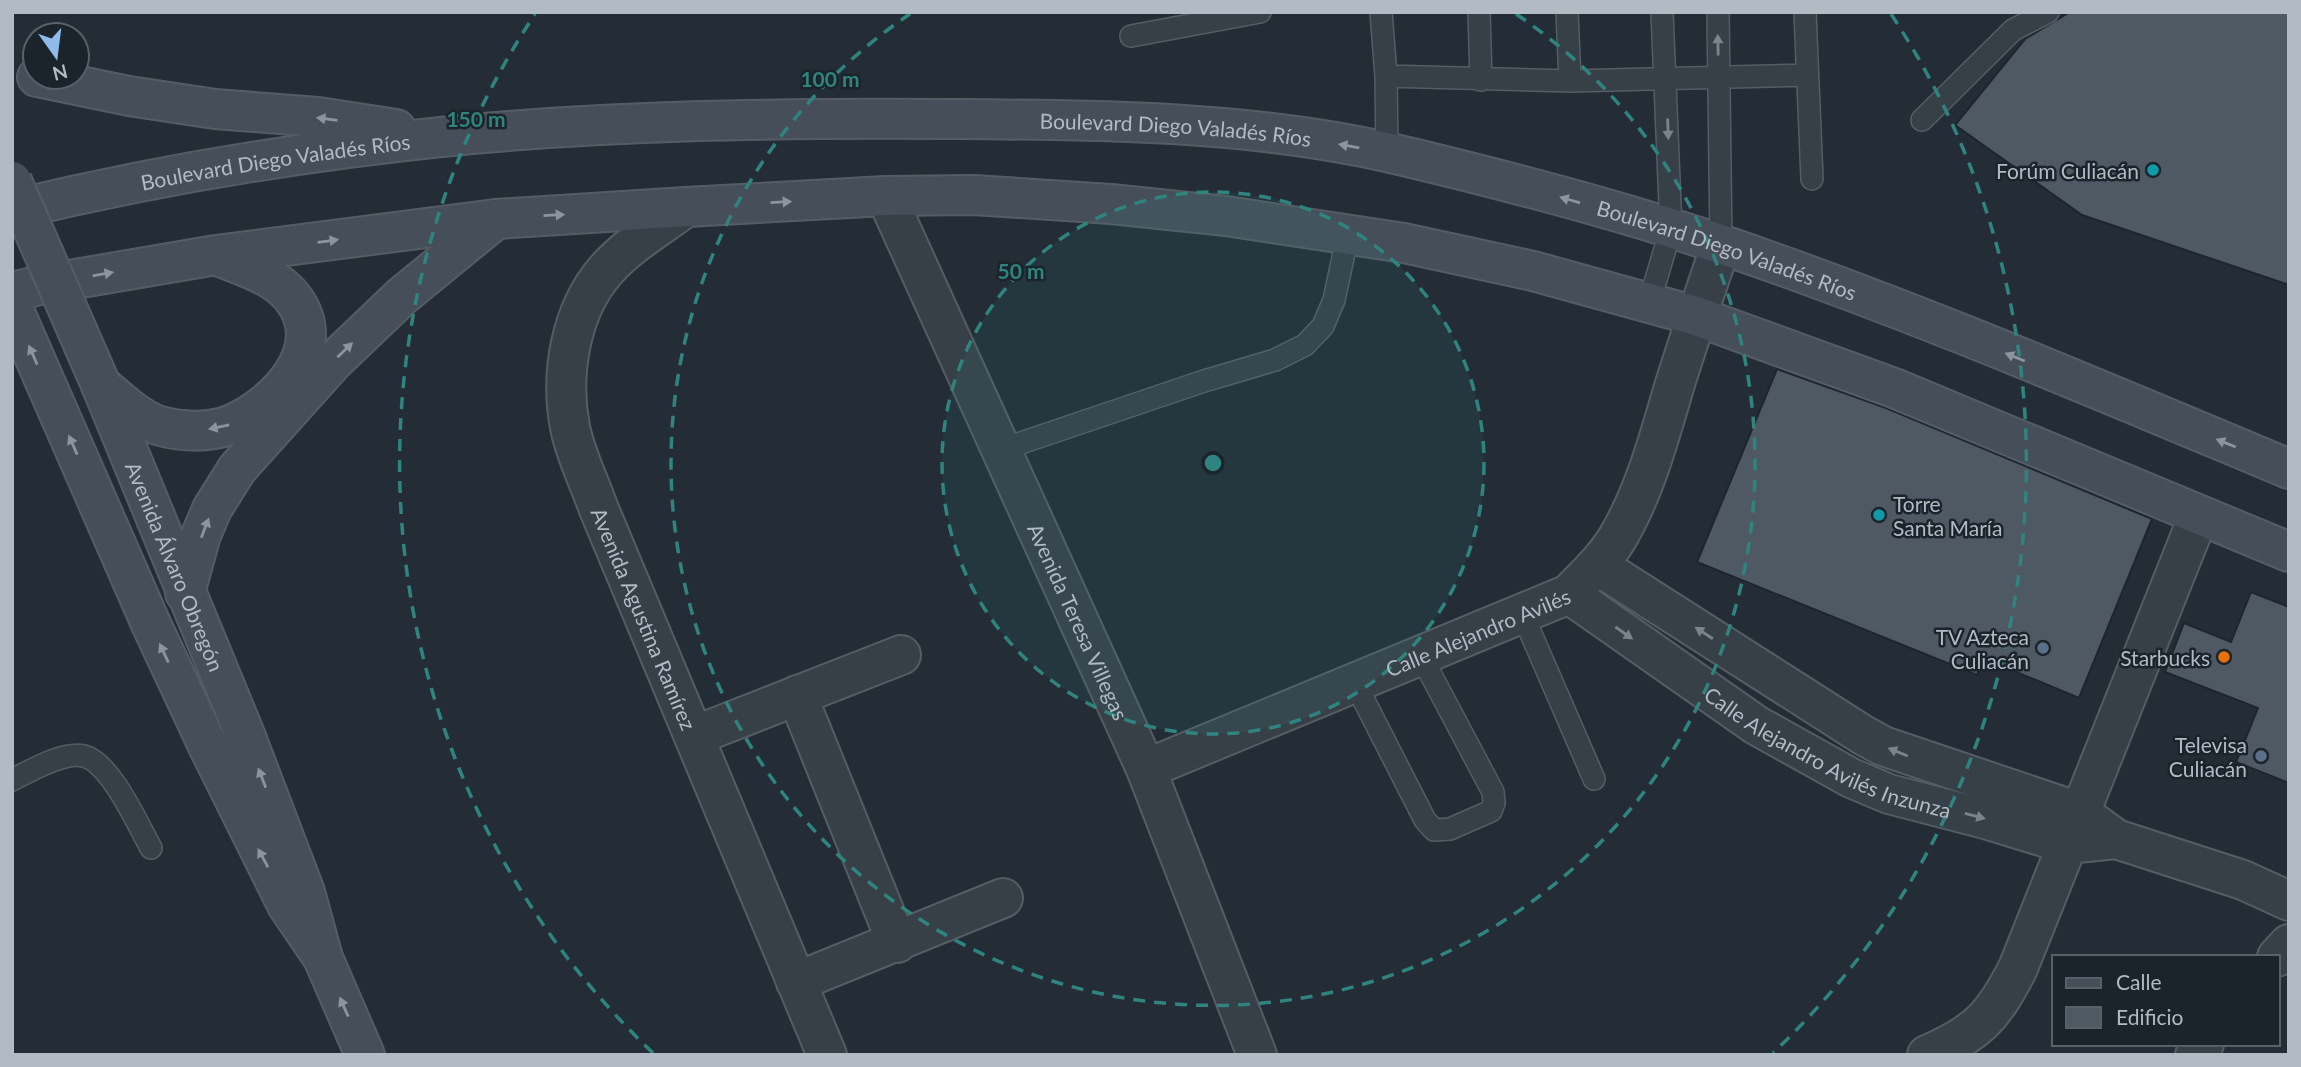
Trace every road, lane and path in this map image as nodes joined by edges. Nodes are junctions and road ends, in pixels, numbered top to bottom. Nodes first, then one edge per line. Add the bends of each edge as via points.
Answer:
1 (1260, 12) edge
2 (1381, 12) edge
3 (1479, 12) edge
4 (1567, 12) edge
5 (1662, 12) edge
6 (1718, 12) edge
7 (1805, 12) edge
8 (2048, 12) edge
9 (2010, 21) edge
10 (1131, 36) dead end
11 (1807, 75) junction
12 (1386, 76) junction
13 (1719, 78) junction
14 (1481, 80) junction
15 (1666, 80) junction
16 (1570, 81) junction
17 (91, 88) edge
18 (1922, 120) dead end
19 (443, 137) junction
20 (1387, 152) junction
21 (1812, 179) dead end
22 (12, 181) edge
23 (886, 196) junction
24 (686, 208) junction
25 (12, 210) edge
26 (496, 219) junction
27 (1671, 229) junction
28 (1348, 234) junction
29 (1721, 245) junction
30 (216, 255) junction
31 (12, 292) edge
32 (1649, 303) junction
33 (12, 306) edge
34 (1696, 316) junction
35 (101, 385) junction
36 (1000, 450) junction
37 (2289, 469) edge
38 (2199, 515) junction
39 (2289, 552) edge
40 (1597, 565) junction
41 (185, 593) junction
42 (1569, 594) junction
43 (1522, 613) junction
44 (901, 655) dead end
45 (1421, 656) junction
46 (1354, 683) junction
47 (797, 695) junction
48 (694, 736) junction
49 (1146, 769) junction
50 (1594, 779) dead end
51 (12, 780) edge
52 (2073, 828) junction
53 (151, 848) dead end
54 (1003, 898) dead end
55 (2289, 901) edge
56 (897, 943) junction
57 (323, 958) junction
58 (796, 982) junction
59 (365, 1055) edge
60 (827, 1055) edge
61 (1257, 1055) edge
62 (1927, 1055) edge

1 - 10 lane
2 - 12 lane
3 - 14 lane
4 - 16 lane
5 - 15 lane
13 -> 6 lane
7 - 11 lane
8 - 9 lane
9 - 18 lane
11 - 13 lane
11 - 21 lane
12 - 14 lane
12 - 20 lane
13 - 15 lane
13 - 29 lane
14 - 16 lane
15 - 16 lane
15 -> 27 lane
19 -> 17 main road
20 -> 19 main road, Boulevard Diego Valadés Ríos via 1213,126 975,119 717,121
19 - 25 main road, Boulevard Diego Valadés Ríos via 292,155
27 -> 20 main road, Boulevard Diego Valadés Ríos
22 - 35 main road, Avenida Álvaro Obregón, bridge
24 -> 23 main road
23 - 28 main road via 974,195 1111,204
23 - 36 street, Avenida Teresa Villegas
26 -> 24 main road
24 - 48 street, Avenida Agustina Ramírez via 606,270 592,292 579,315 571,346 567,402 570,429 598,507
30 -> 26 main road
41 -> 26 main road via 207,522 237,469 334,361 402,296
27 - 29 main road, Boulevard Diego Valadés Ríos
27 - 32 lane
28 - 32 main road via 1533,271
28 - 36 lane via 1334,300 1323,326 1305,345 1275,360
29 - 34 street, Calle Alejandro Avilés
37 -> 29 main road, Boulevard Diego Valadés Ríos via 1912,315
31 -> 30 main road
30 -> 35 main road via 264,274 296,302 303,318 304,352 275,398 228,426 195,432 156,424
32 - 34 main road
57 -> 33 main road, Avenida Álvaro Obregón via 287,905 225,782
34 - 38 main road via 1894,388
34 - 40 street, Calle Alejandro Avilés via 1635,502 1617,539
35 - 41 main road, Avenida Álvaro Obregón
36 - 49 street, Avenida Teresa Villegas
38 - 39 main road
38 - 52 street
40 - 42 street, Calle Alejandro Avilés
52 -> 40 street, Calle Alejandro Avilés Inzunza via 1863,735
57 -> 41 main road, Avenida Álvaro Obregón via 286,838
42 - 43 street, Calle Alejandro Avilés
42 -> 52 street, Calle Alejandro Avilés Inzunza via 1755,725 1851,778 1889,794 1984,819
43 - 45 street, Calle Alejandro Avilés
43 - 50 lane
44 - 47 street
45 - 46 street, Calle Alejandro Avilés
45 - 46 lane via 1493,792 1491,811 1450,829 1434,830 1425,820
46 - 49 street, Calle Alejandro Avilés
47 - 48 street
47 - 56 street
48 - 58 street, Avenida Agustina Ramírez
49 - 61 street, Avenida Teresa Villegas
51 - 53 lane via 62,757 84,756 101,767 118,790
52 - 55 street, Calle Alejandro Avilés Inzunza via 2243,880
52 - 62 street via 2002,1000 1960,1040
54 - 56 street
56 - 58 street
59 -> 57 main road, Avenida Álvaro Obregón
58 - 60 street, Avenida Agustina Ramírez

